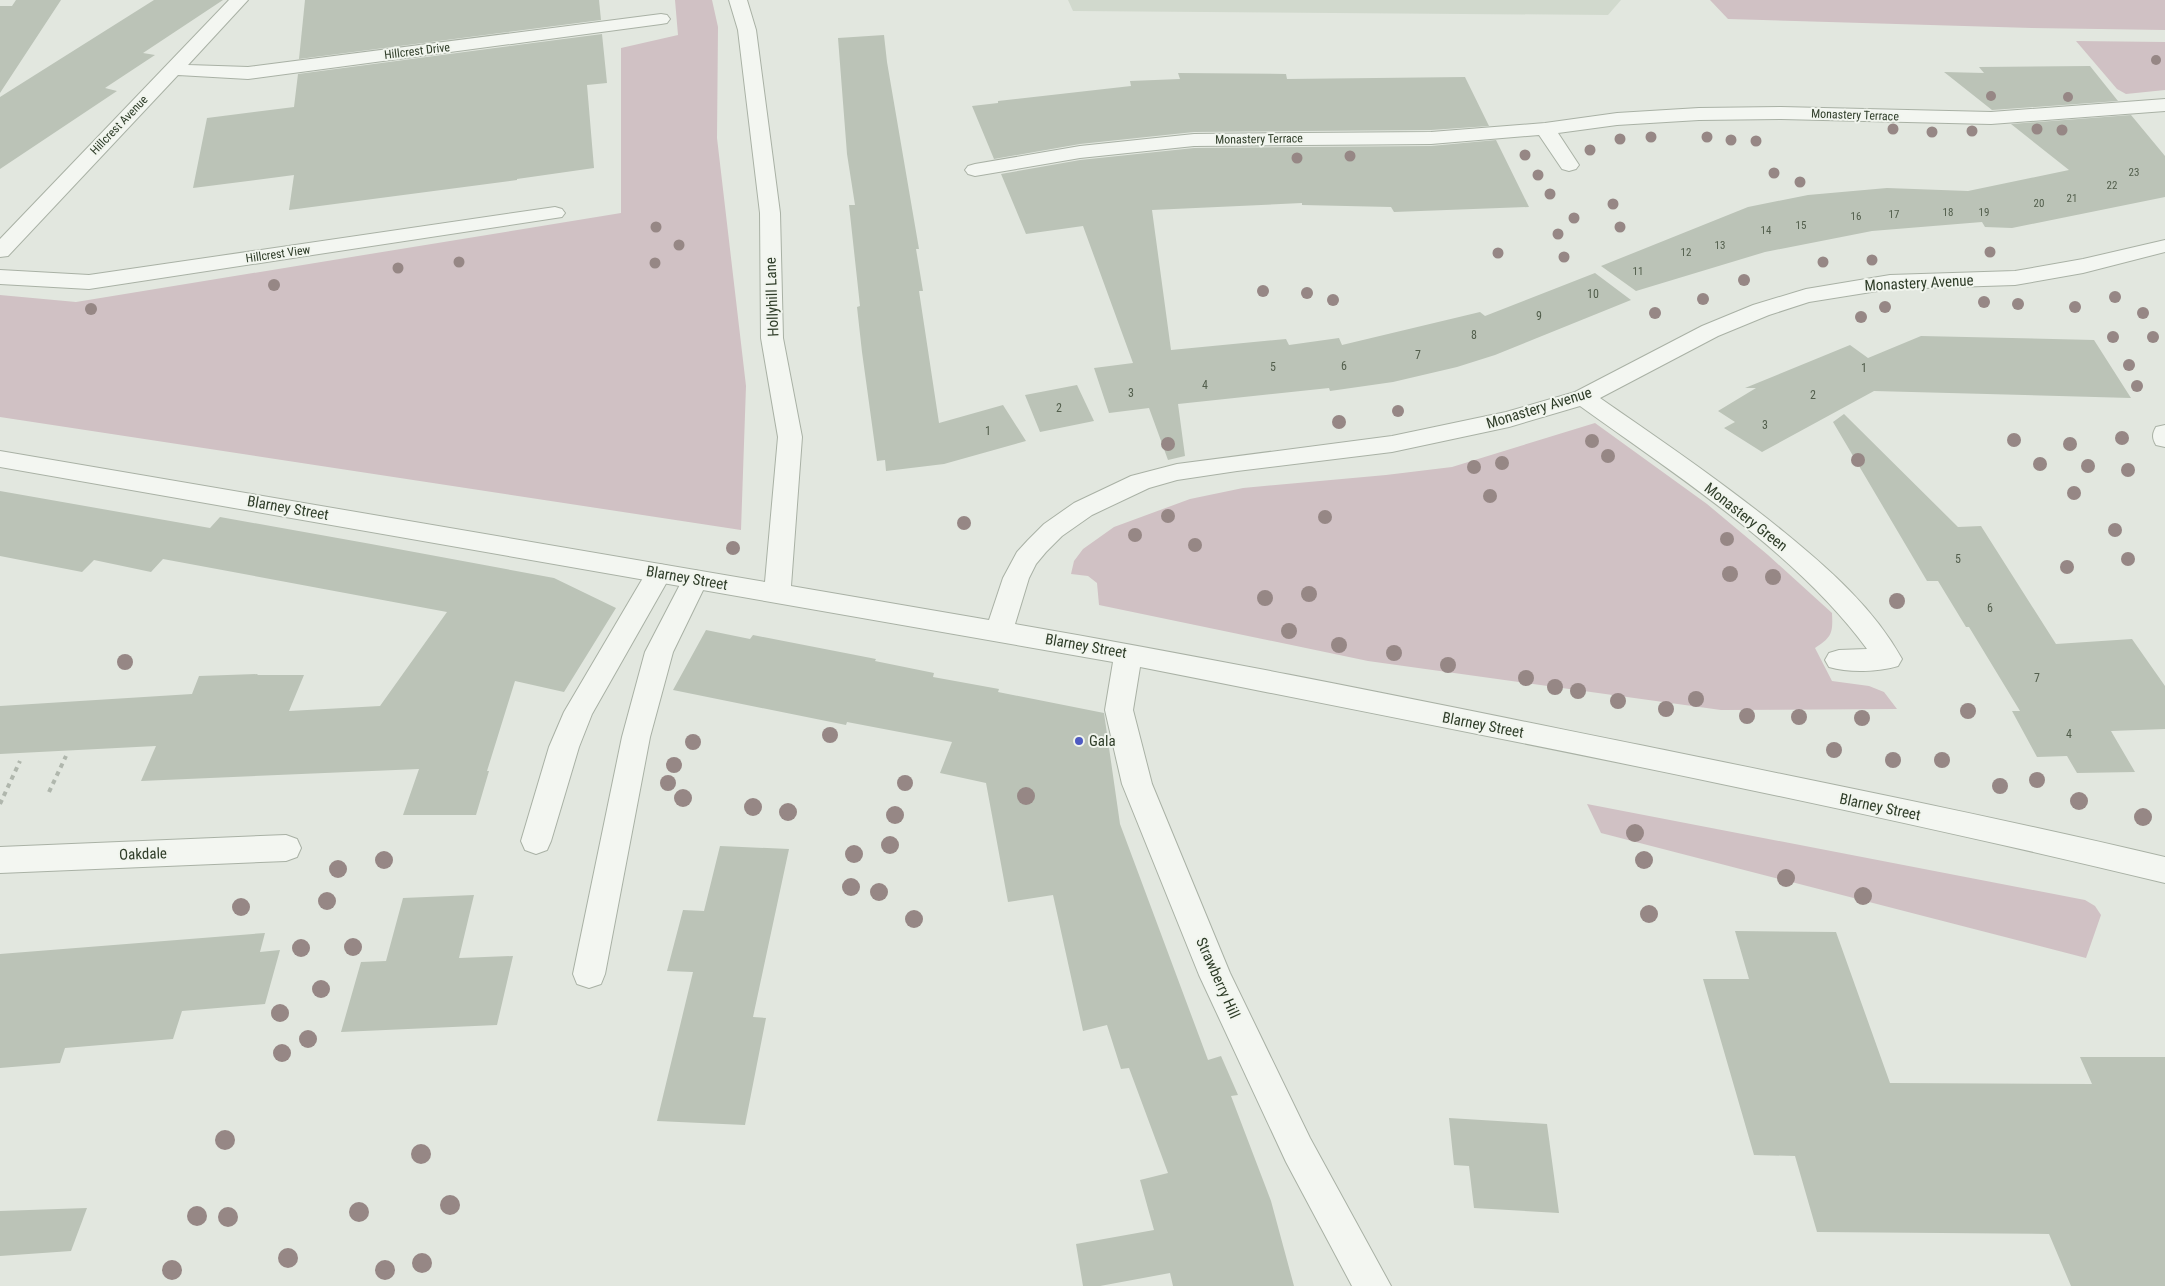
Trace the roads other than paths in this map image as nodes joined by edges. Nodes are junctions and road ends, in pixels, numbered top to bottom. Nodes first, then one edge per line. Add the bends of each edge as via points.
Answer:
1 (239, 0) edge
2 (738, 0) edge
3 (661, 19) dead end
4 (173, 68) junction
5 (2165, 105) edge
6 (1545, 129) junction
7 (1569, 165) dead end
8 (975, 170) dead end
9 (555, 213) dead end
10 (2165, 246) edge
11 (0, 251) edge
12 (0, 277) edge
13 (1583, 397) junction
14 (2165, 433) edge
15 (2165, 439) edge
16 (0, 459) edge
17 (659, 573) junction
18 (695, 580) junction
19 (777, 594) junction
20 (998, 631) junction
21 (1128, 654) junction
22 (1839, 660) dead end
23 (536, 841) dead end
24 (286, 848) dead end
25 (0, 860) edge
26 (2165, 870) edge
27 (589, 974) dead end
28 (1372, 1286) edge

1 - 4 street, Hillcrest Avenue
2 - 19 street, Hollyhill Lane via 747,30 770,213 772,338 790,437
3 - 4 street, Hillcrest Drive via 248,73
4 - 11 street, Hillcrest Avenue
5 - 6 street, Monastery Terrace via 1991,118 1700,114 1617,119
6 - 7 street
6 - 8 street, Monastery Terrace via 1430,138 1194,140 1080,152
9 - 12 street, Hillcrest View via 89,282
10 - 13 street, Monastery Avenue via 2015,278 1890,282 1795,299 1710,330
13 - 20 street, Monastery Avenue via 1441,435 1364,449 1187,470 1140,482 1083,509 1037,546 1016,578
13 - 22 street, Monastery Green via 1750,518 1816,574 1874,635 1888,659
14 - 15 street
16 - 17 street, Blarney Street
17 - 18 street, Blarney Street
17 - 23 street via 578,712
18 - 19 street, Blarney Street
18 - 27 street via 662,644 636,737
19 - 20 street, Blarney Street
20 - 21 street, Blarney Street
21 - 26 street, Blarney Street via 1993,830
21 - 28 street, Strawberry Hill via 1119,710 1137,784 1215,975 1298,1150
24 - 25 street, Oakdale

